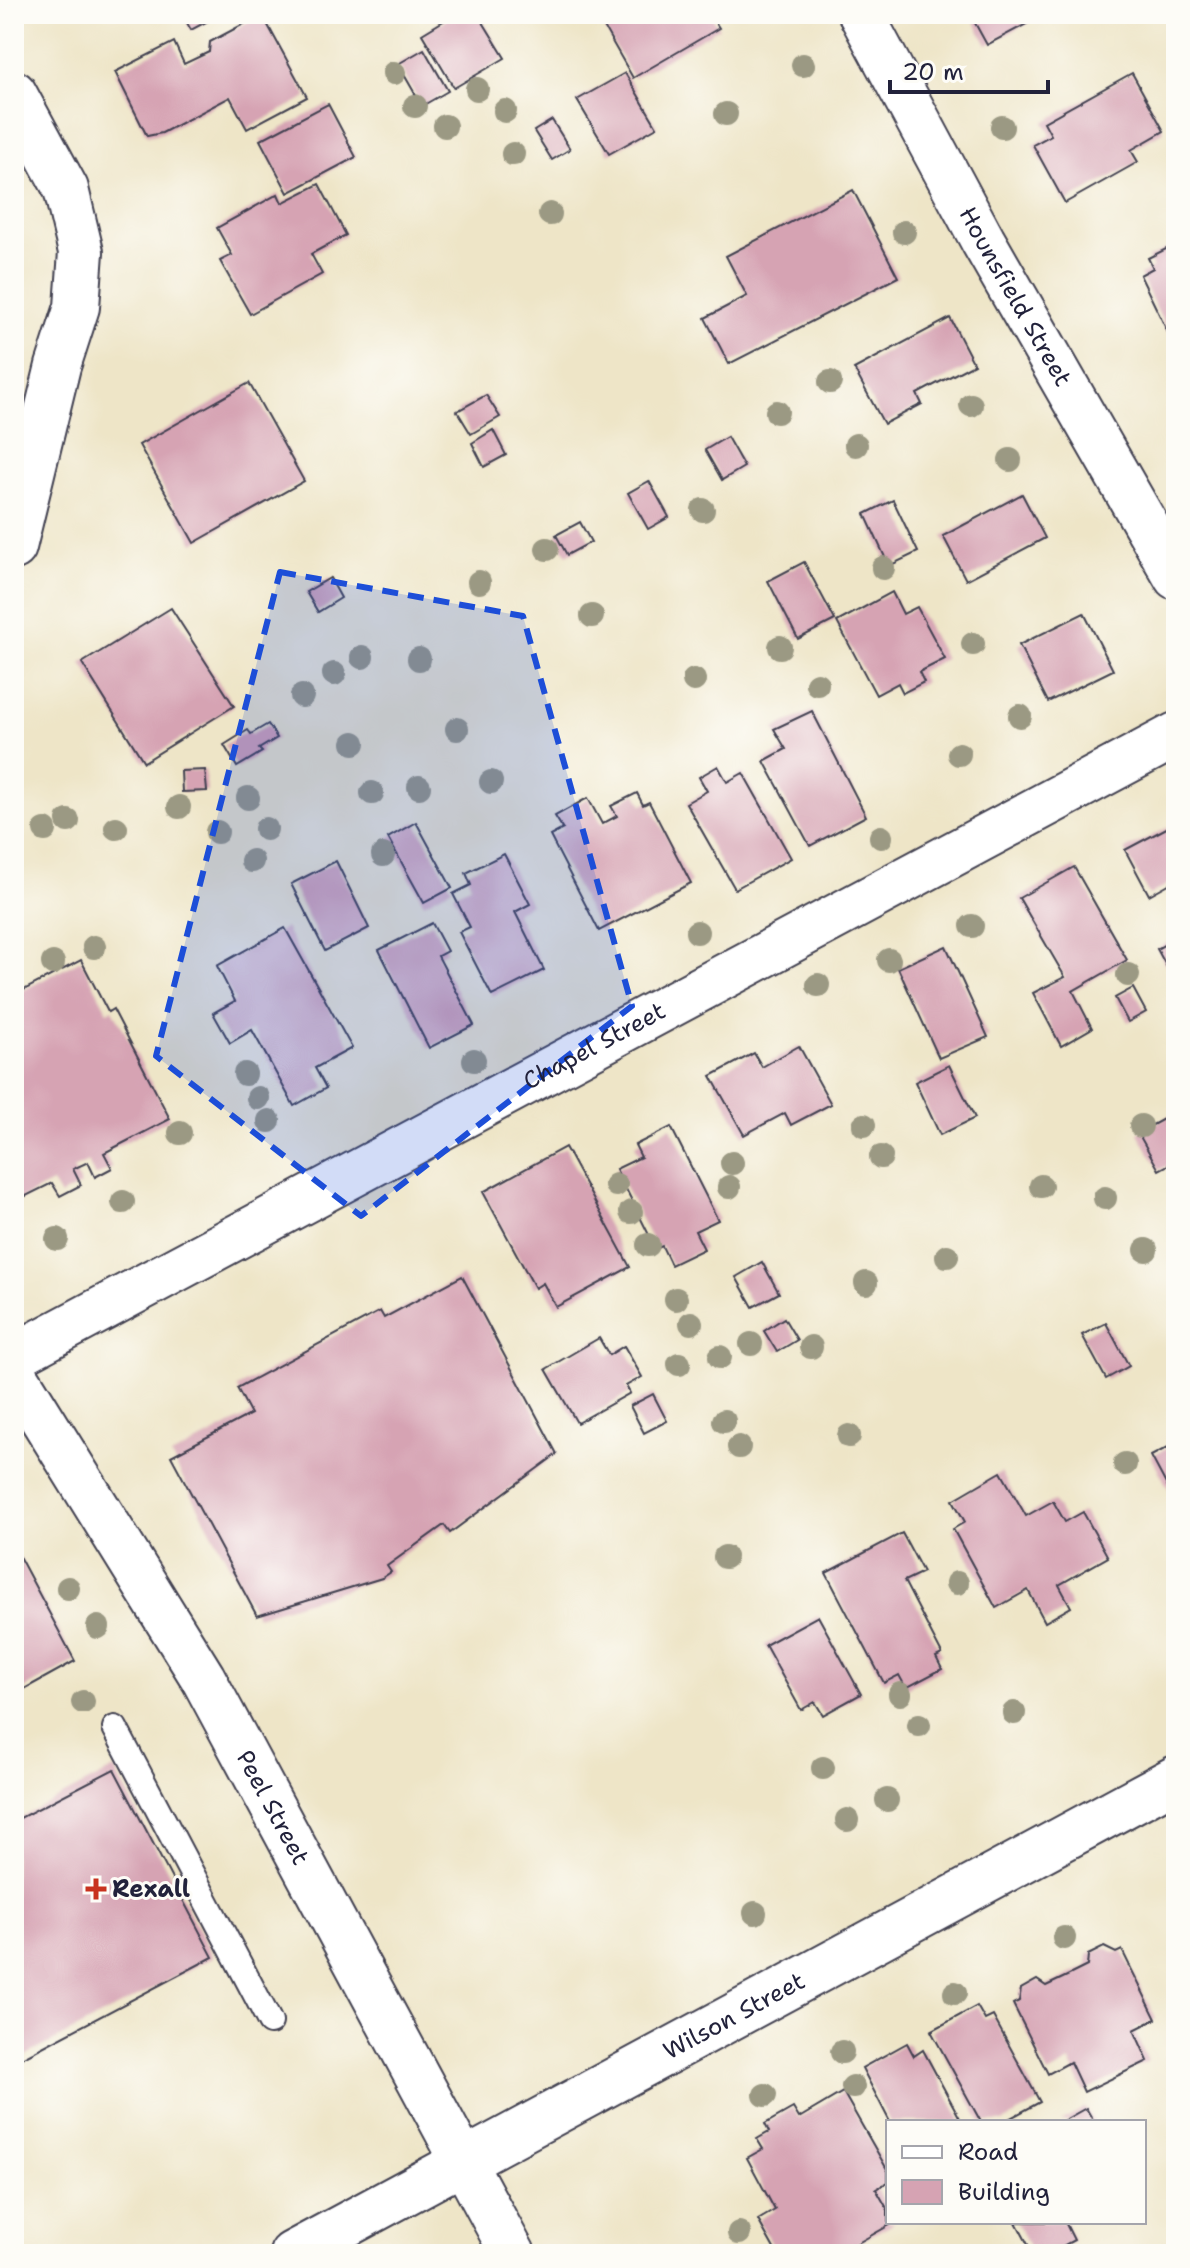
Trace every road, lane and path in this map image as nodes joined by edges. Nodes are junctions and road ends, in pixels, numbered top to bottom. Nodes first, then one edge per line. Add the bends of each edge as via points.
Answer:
1 (861, 14) edge
2 (14, 93) edge
3 (14, 547) edge
4 (1176, 577) edge
5 (1176, 735) edge
6 (14, 1356) edge
7 (14, 1373) edge
8 (115, 1728) dead end
9 (1176, 1778) edge
10 (270, 2022) dead end
11 (464, 2163) junction
12 (292, 2254) edge
13 (513, 2254) edge

1 - 4 street, Hounsfield Street via 983,241
2 - 3 street via 66,189 81,252 77,307
5 - 6 street, Chapel Street
7 - 11 street, Peel Street via 203,1678
8 - 10 lane
9 - 11 street, Wilson Street
11 - 12 street, Wilson Street
11 - 13 street, Peel Street

